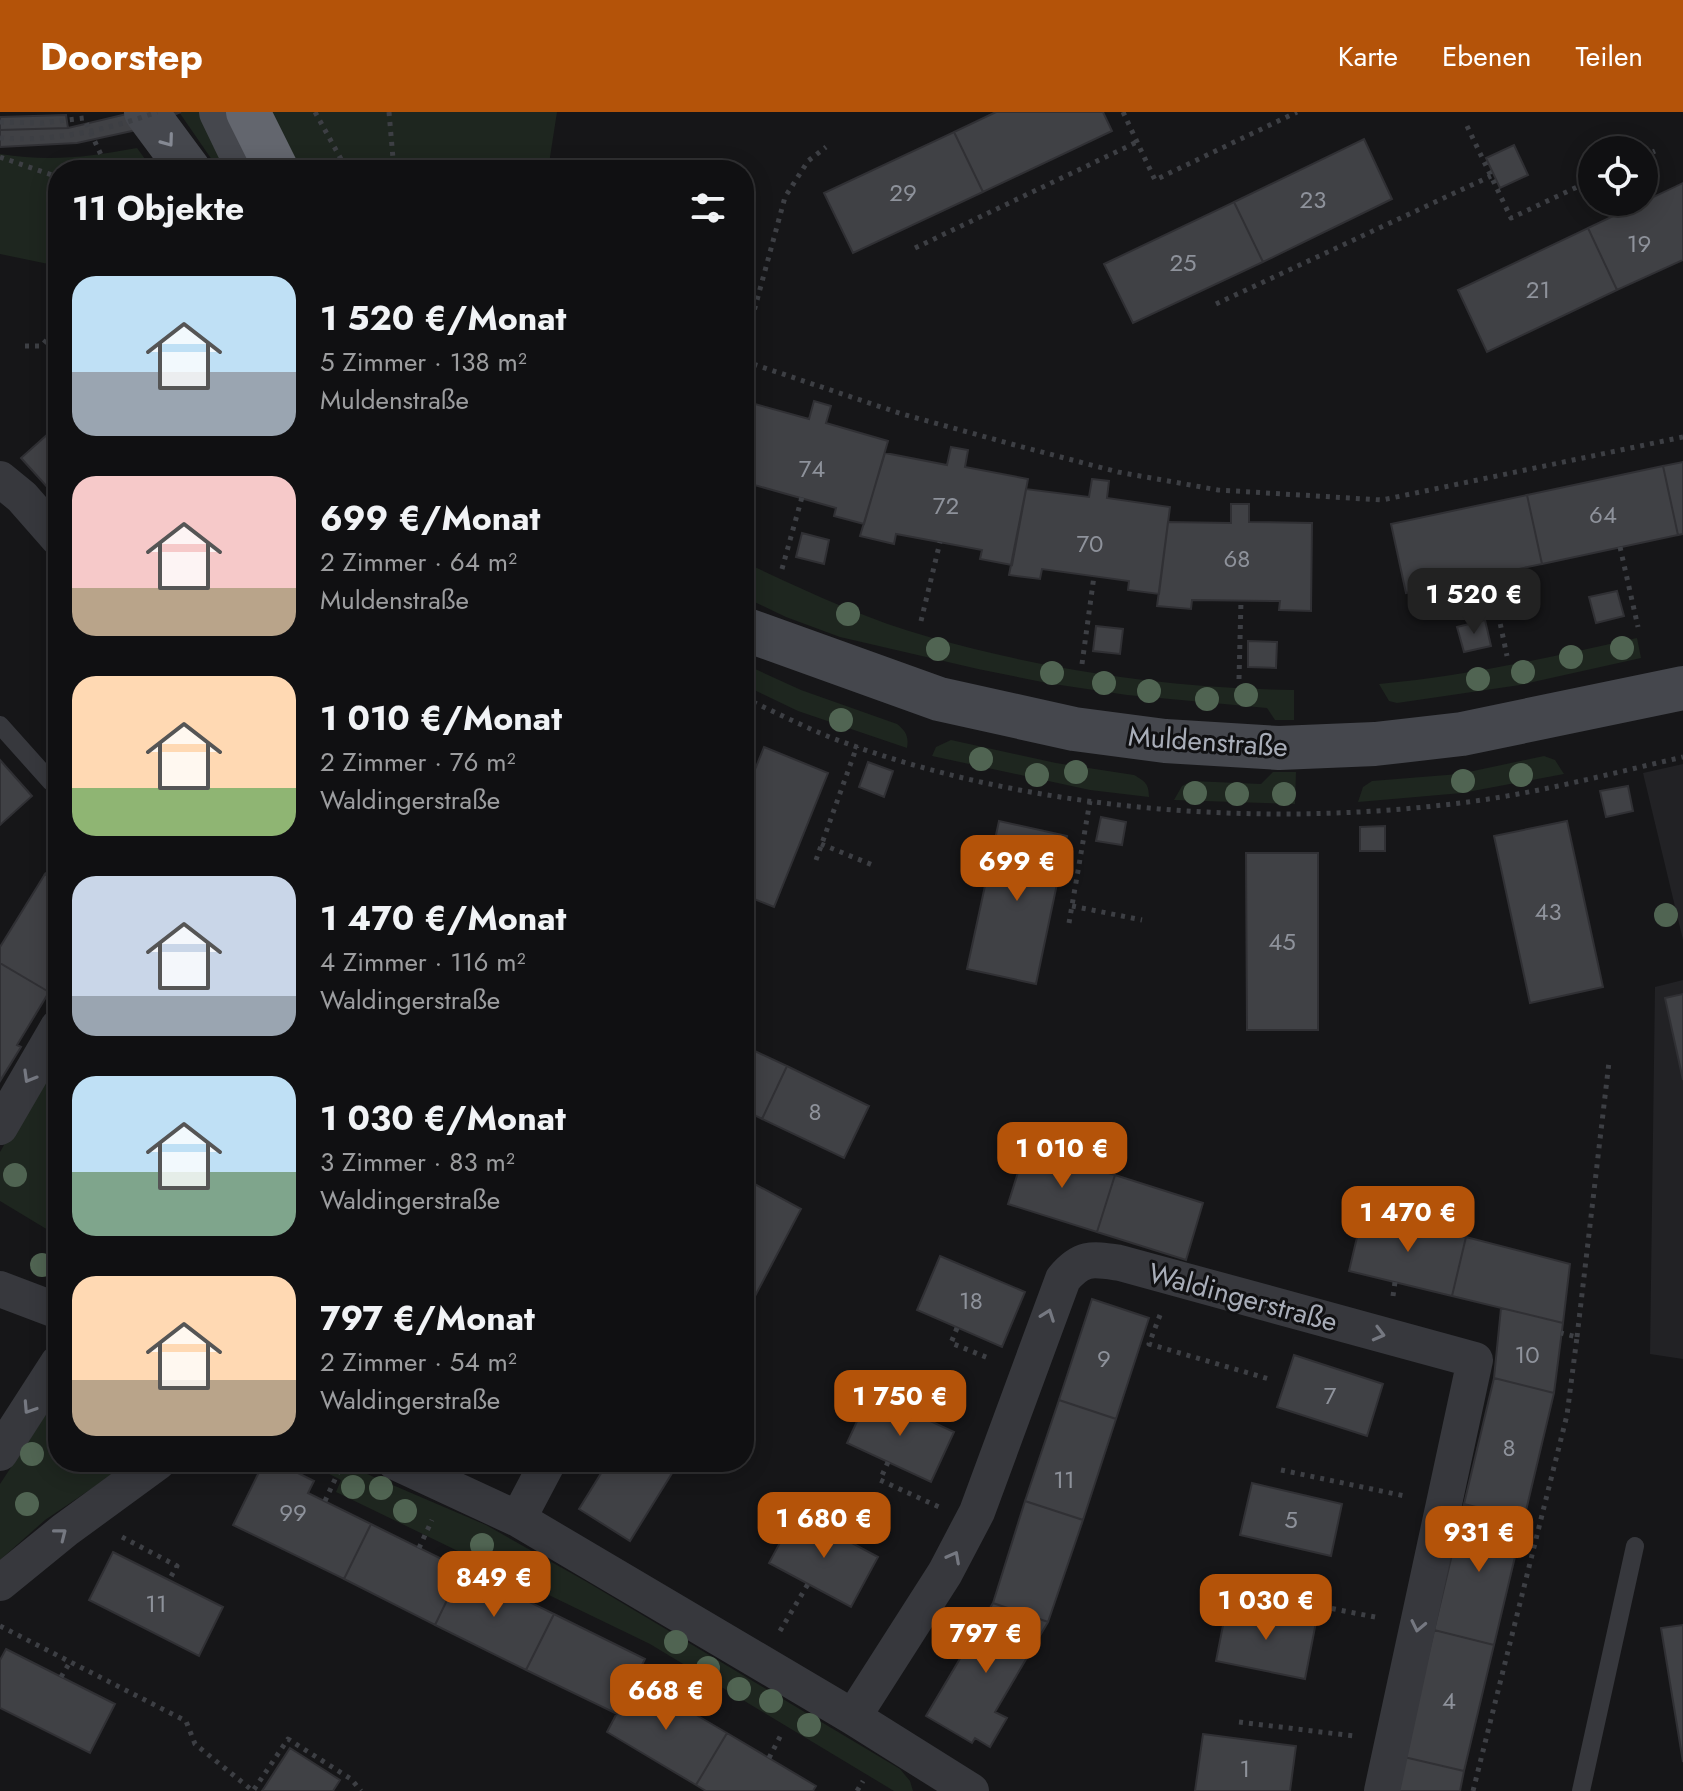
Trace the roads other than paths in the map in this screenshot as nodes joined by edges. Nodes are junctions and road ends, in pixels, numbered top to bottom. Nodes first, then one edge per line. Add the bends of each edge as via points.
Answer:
1 (146, 112) edge
2 (221, 112) edge
3 (248, 112) edge
4 (182, 160) edge
5 (244, 160) edge
6 (272, 160) edge
7 (0, 479) edge
8 (48, 527) edge
9 (754, 633) edge
10 (1683, 688) edge
11 (0, 725) edge
12 (48, 779) edge
13 (48, 1044) edge
14 (0, 1127) edge
15 (0, 1289) edge
16 (48, 1307) edge
17 (48, 1379) edge
18 (0, 1453) edge
19 (144, 1472) edge
20 (417, 1472) edge
21 (543, 1472) edge
22 (518, 1519) junction
23 (1635, 1546) dead end
24 (0, 1583) edge
25 (853, 1717) junction
26 (951, 1786) edge
27 (1382, 1791) edge
28 (1581, 1791) edge

1 -> 4 main road
2 - 5 main road
3 - 6 highway
7 - 8 street
9 - 10 main road, Muldenstraße via 939,699 1074,729 1279,748 1462,734
11 - 12 lane
13 -> 14 street
15 - 16 street
17 -> 18 street
24 -> 19 street
20 - 22 street
21 - 22 street
22 - 25 street
23 - 28 lane
25 - 26 street
25 -> 27 street, Waldingerstraße via 945,1573 977,1512 1063,1279 1075,1265 1094,1259 1475,1360

